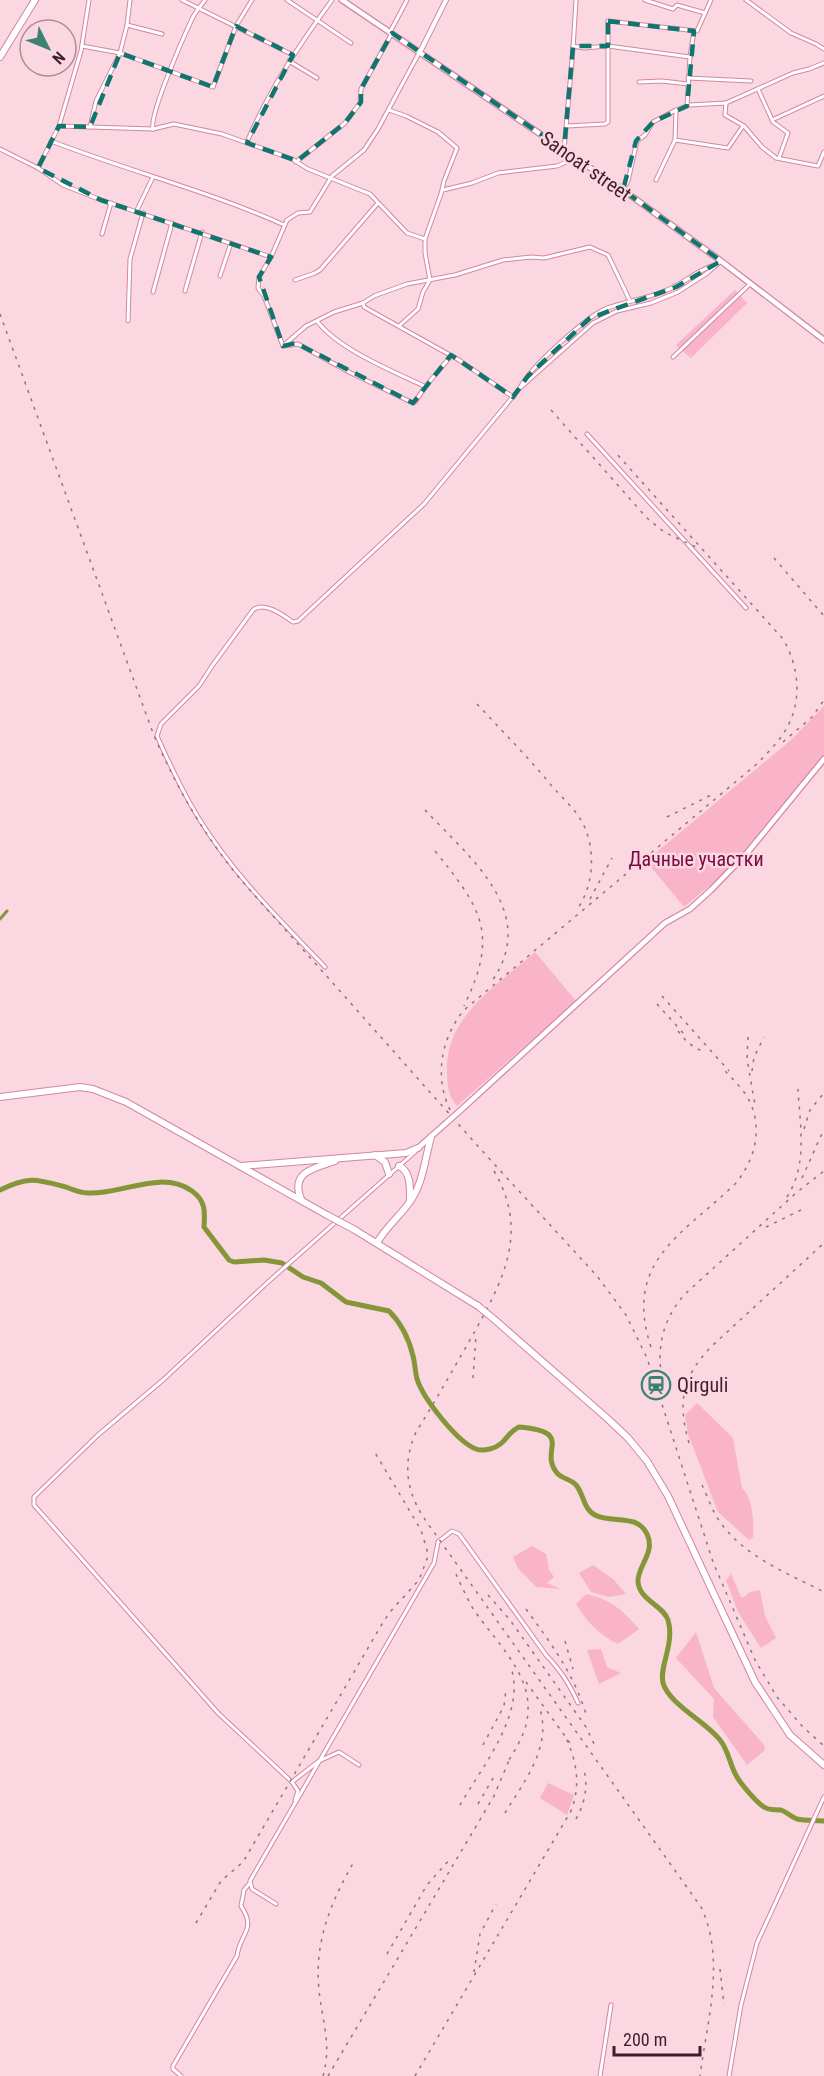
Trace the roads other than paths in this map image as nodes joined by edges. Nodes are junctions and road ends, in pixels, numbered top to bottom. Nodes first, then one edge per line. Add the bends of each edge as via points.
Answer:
1 (35, 0) edge
2 (89, 0) edge
3 (130, 0) edge
4 (182, 0) edge
5 (205, 0) edge
6 (252, 0) edge
7 (287, 0) edge
8 (332, 0) edge
9 (342, 0) edge
10 (407, 0) edge
11 (446, 0) edge
12 (576, 0) edge
13 (645, 0) edge
14 (711, 0) edge
15 (746, 0) edge
16 (200, 8) junction
17 (705, 14) junction
18 (317, 21) junction
19 (127, 25) junction
20 (236, 26) junction
21 (694, 31) junction
22 (391, 33) junction
23 (162, 34) dead end
24 (351, 43) dead end
25 (82, 45) junction
26 (573, 46) junction
27 (608, 46) junction
28 (824, 49) edge
29 (420, 52) junction
30 (120, 53) junction
31 (293, 55) junction
32 (0, 57) edge
33 (690, 57) junction
34 (289, 61) junction
35 (824, 63) edge
36 (171, 70) junction
37 (317, 78) dead end
38 (688, 78) junction
39 (751, 81) dead end
40 (639, 82) dead end
41 (688, 84) junction
42 (758, 89) junction
43 (824, 96) edge
44 (726, 103) junction
45 (687, 106) junction
46 (389, 110) junction
47 (676, 110) junction
48 (772, 120) junction
49 (59, 126) junction
50 (567, 126) junction
51 (743, 126) junction
52 (90, 127) junction
53 (153, 129) junction
54 (675, 140) junction
55 (51, 141) junction
56 (247, 143) junction
57 (0, 149) edge
58 (564, 150) junction
59 (824, 152) edge
60 (576, 158) junction
61 (779, 158) junction
62 (296, 162) junction
63 (38, 168) junction
64 (153, 177) junction
65 (332, 177) junction
66 (656, 180) dead end
67 (443, 190) junction
68 (623, 190) junction
69 (111, 203) junction
70 (378, 203) junction
71 (136, 211) junction
72 (143, 213) junction
73 (172, 223) junction
74 (284, 225) junction
75 (202, 232) junction
76 (102, 234) dead end
77 (425, 239) junction
78 (231, 243) junction
79 (271, 257) junction
80 (721, 261) junction
81 (712, 267) junction
82 (220, 276) dead end
83 (295, 280) dead end
84 (430, 280) junction
85 (750, 284) junction
86 (185, 291) dead end
87 (153, 292) dead end
88 (630, 301) junction
89 (363, 303) junction
90 (616, 305) junction
91 (618, 311) junction
92 (128, 321) dead end
93 (317, 321) junction
94 (399, 326) junction
95 (824, 340) edge
96 (283, 346) junction
97 (451, 356) junction
98 (673, 357) dead end
99 (532, 371) junction
100 (536, 374) junction
101 (425, 387) junction
102 (520, 388) junction
103 (513, 397) junction
104 (587, 434) dead end
105 (746, 608) dead end
106 (824, 759) edge
107 (325, 967) dead end
108 (0, 1097) edge
109 (431, 1137) junction
110 (418, 1148) junction
111 (375, 1155) junction
112 (345, 1158) junction
113 (240, 1166) junction
114 (399, 1166) junction
115 (389, 1174) junction
116 (301, 1200) junction
117 (409, 1203) junction
118 (377, 1243) junction
119 (578, 1703) dead end
120 (319, 1761) junction
121 (359, 1765) dead end
122 (824, 1765) edge
123 (292, 1782) junction
124 (824, 1797) edge
125 (294, 1805) junction
126 (250, 1883) junction
127 (276, 1904) dead end
128 (611, 2004) dead end
129 (182, 2076) edge
130 (600, 2076) edge
131 (729, 2076) edge

1 - 32 main road
2 - 25 street
3 - 19 street
4 - 16 street
5 - 16 street
6 - 20 street
7 - 18 street
8 - 18 street
9 - 22 main road, Sanoat street
10 - 22 street
11 - 29 street
12 - 26 street
13 - 17 street via 673,9 677,4
14 - 17 street
15 - 28 street via 791,33
16 - 20 street
16 - 36 street
17 - 21 street
18 - 24 street
18 - 31 street
19 - 23 street
19 - 30 street
20 - 31 street
20 - 36 street via 213,87
21 - 27 street via 608,21
21 - 33 street
22 - 29 main road, Sanoat street
22 - 62 street via 362,89 360,103 345,123
25 - 30 street
25 - 49 street
26 - 27 street
26 - 50 street
27 - 33 street
27 - 50 street via 608,122
29 - 46 street
29 - 58 main road, Sanoat street
30 - 36 street
30 - 52 street via 96,101
31 - 34 street
33 - 38 street
34 - 37 street
34 - 56 street
35 - 42 street
36 - 53 street via 151,124
38 - 39 street
38 - 41 street
40 - 41 street
41 - 45 street
42 - 44 street
42 - 48 street
43 - 48 street
44 - 45 street
44 - 51 street via 725,115
45 - 47 street
46 - 65 street via 364,150
46 - 67 street via 438,132 457,148
47 - 54 street
47 - 68 street via 653,122 637,141
48 - 61 street via 788,133
49 - 52 street
49 - 55 street
50 - 58 street
51 - 54 street via 728,148
51 - 61 street via 762,147
52 - 53 street
53 - 56 street via 174,124
54 - 66 street
55 - 63 street
55 - 64 street
56 - 62 street
57 - 63 street
58 - 60 main road, Sanoat street
59 - 61 street via 818,166
60 - 67 street via 557,166 498,173
60 - 68 main road, Sanoat street
62 - 65 street
63 - 69 street via 63,185
64 - 71 street
64 - 74 street via 230,201
65 - 70 street via 370,194
65 - 74 street via 310,212 290,217
67 - 77 street
68 - 80 main road, Sanoat street
69 - 71 street
69 - 76 street
70 - 77 street via 407,233
70 - 83 street via 320,270
71 - 72 street
72 - 73 street
72 - 92 street via 130,259
73 - 75 street
73 - 87 street
74 - 79 street
75 - 78 street
75 - 86 street
77 - 84 street
78 - 79 street
78 - 82 street
79 - 96 street via 259,277 258,288
80 - 81 street
80 - 85 main road, Sanoat street
81 - 88 street via 664,292
81 - 91 street via 678,292
84 - 88 street via 503,260 544,258 590,247 608,255
84 - 89 street via 407,284
84 - 94 street via 418,309
85 - 95 main road, Sanoat street
85 - 98 street
88 - 90 street
89 - 93 street
89 - 94 street
90 - 91 street
90 - 99 street via 579,326
91 - 100 street via 583,330
93 - 96 street
93 - 101 street via 341,342
94 - 97 street
96 - 101 street via 298,344 413,403
97 - 101 street
97 - 103 street
99 - 100 street
99 - 102 street
100 - 102 street
102 - 103 street
103 - 107 street via 424,504 298,621 263,607 253,610 200,686 161,724 157,736 198,818 231,864
104 - 105 street
106 - 109 main road, bridge via 747,853 701,900 665,923
108 - 113 main road via 80,1087 93,1089 126,1102
109 - 110 main road
109 - 117 main road via 422,1174
110 - 111 main road
110 - 114 street
111 - 112 main road
111 - 115 main road via 385,1162
112 - 113 main road
112 - 116 main road via 303,1175 297,1186
113 - 116 main road
114 - 115 street
114 - 117 main road via 409,1178
115 - 123 street via 90,1443 35,1494 33,1501 218,1713
116 - 118 main road, bridge
117 - 118 main road
118 - 122 main road, bridge via 478,1306 628,1438 668,1496 755,1682 790,1735
119 - 120 street via 559,1667 546,1655 459,1534 452,1531 438,1542 434,1563
120 - 121 street via 339,1752
120 - 123 street
120 - 125 street
123 - 125 street via 298,1791
124 - 131 street via 757,1943 741,2004
125 - 126 street
126 - 127 street
126 - 129 street via 241,1905 248,1916 248,1930 173,2066
128 - 130 street

